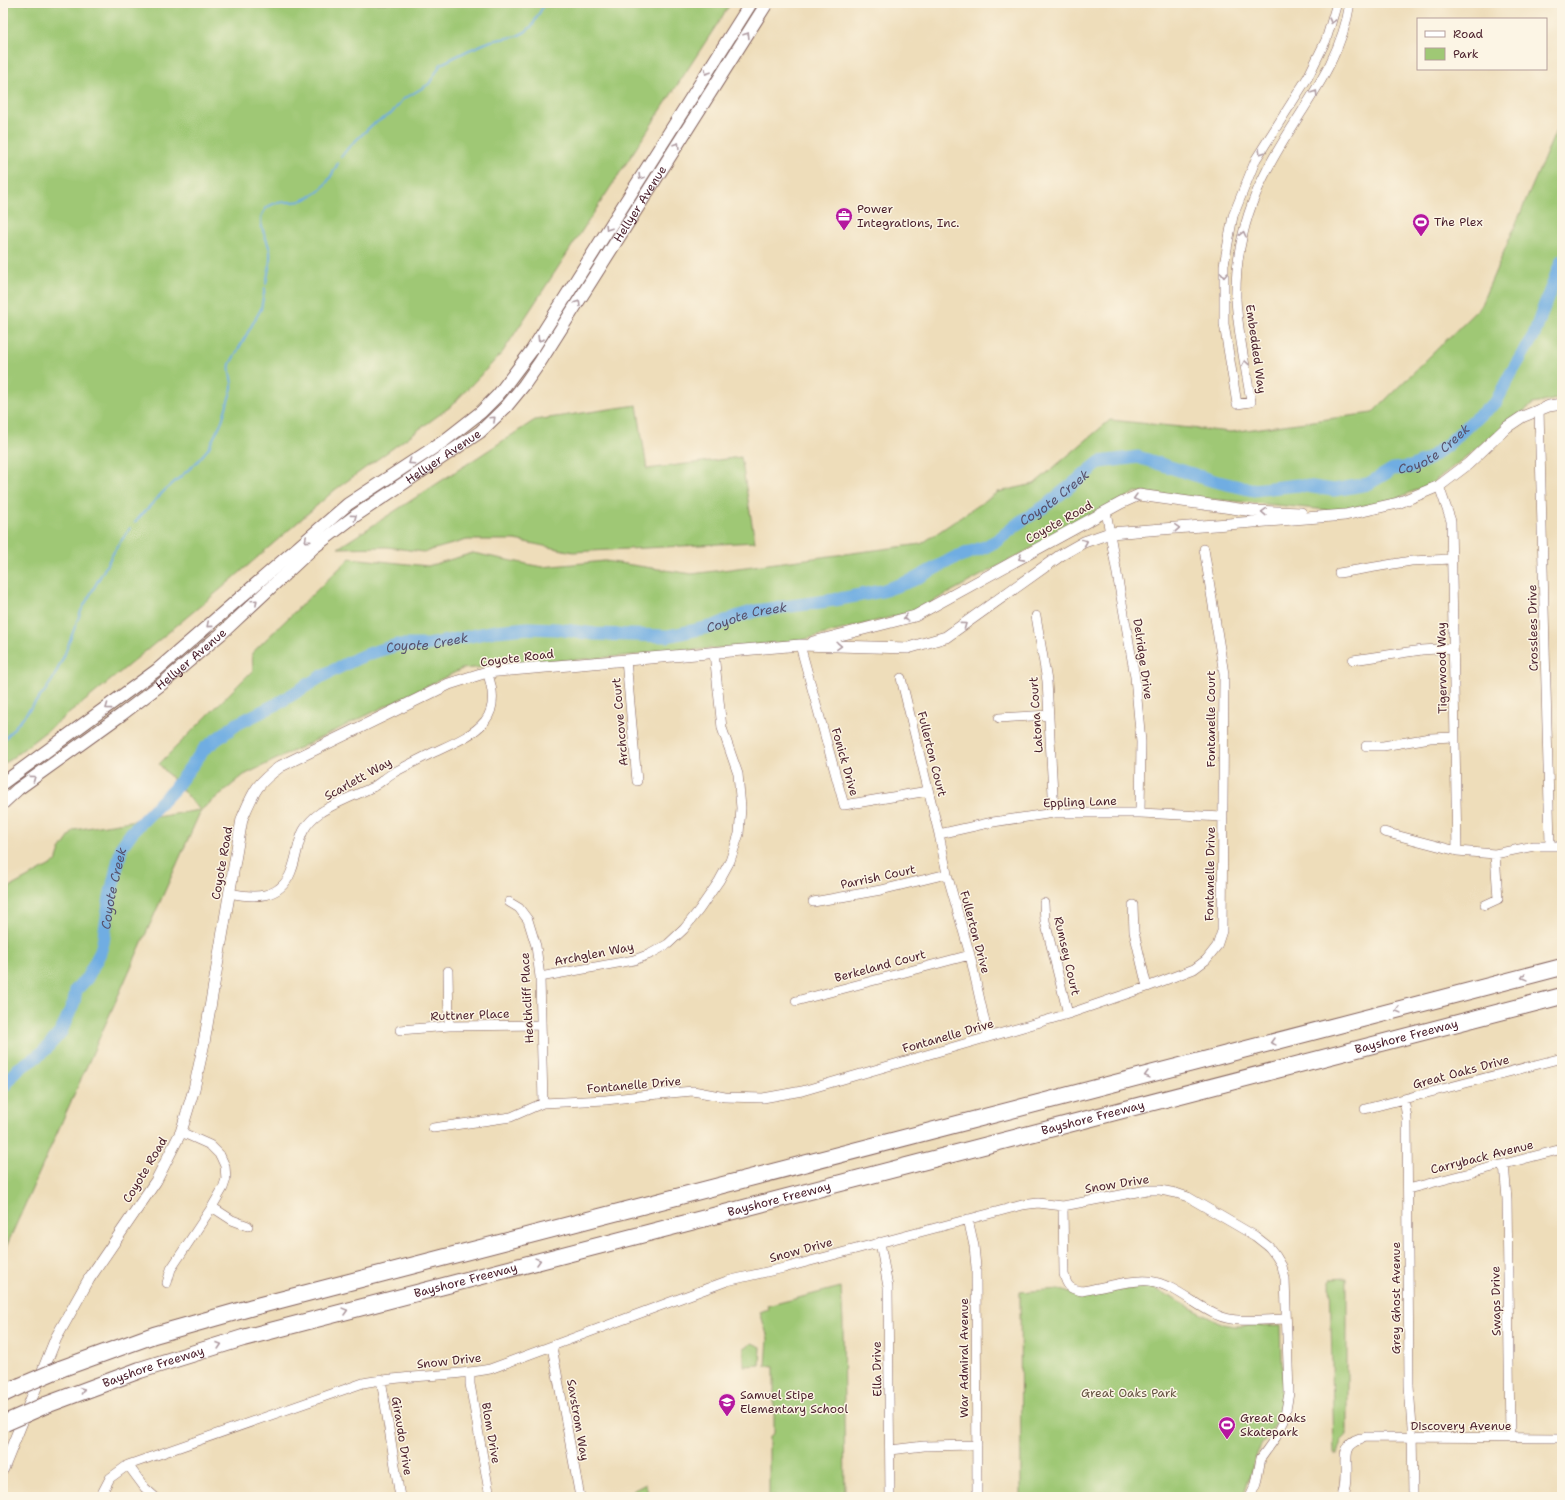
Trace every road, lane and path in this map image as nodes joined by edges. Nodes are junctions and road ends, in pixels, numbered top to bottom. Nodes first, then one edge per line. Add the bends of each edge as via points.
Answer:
1 (750, 3) edge
2 (767, 3) edge
3 (1337, 3) edge
4 (1350, 3) edge
5 (629, 195) junction
6 (642, 202) junction
7 (1562, 404) edge
8 (1539, 409) junction
9 (444, 441) junction
10 (451, 452) junction
11 (1439, 486) junction
12 (1106, 511) junction
13 (1345, 515) junction
14 (1110, 533) junction
15 (1204, 549) dead end
16 (1452, 559) junction
17 (1339, 573) dead end
18 (1036, 616) dead end
19 (800, 645) junction
20 (1453, 648) junction
21 (714, 653) junction
22 (626, 660) junction
23 (1353, 660) dead end
24 (487, 672) junction
25 (901, 678) dead end
26 (1049, 715) junction
27 (999, 718) dead end
28 (1455, 737) junction
29 (1366, 746) dead end
30 (637, 781) dead end
31 (3, 783) edge
32 (928, 790) junction
33 (3, 803) edge
34 (1054, 813) junction
35 (1140, 813) junction
36 (1223, 817) junction
37 (1384, 832) dead end
38 (939, 834) junction
39 (1550, 846) junction
40 (1562, 846) edge
41 (1456, 850) junction
42 (1495, 854) junction
43 (947, 874) junction
44 (229, 893) junction
45 (510, 902) dead end
46 (813, 902) dead end
47 (1044, 903) dead end
48 (1485, 904) dead end
49 (1133, 905) dead end
50 (970, 955) junction
51 (1562, 967) edge
52 (448, 971) dead end
53 (540, 977) junction
54 (1147, 986) junction
55 (1562, 996) edge
56 (796, 1000) dead end
57 (1068, 1014) junction
58 (541, 1025) junction
59 (449, 1026) junction
60 (400, 1030) dead end
61 (988, 1036) junction
62 (1562, 1058) edge
63 (1404, 1099) junction
64 (543, 1103) junction
65 (1365, 1109) dead end
66 (433, 1128) dead end
67 (181, 1132) junction
68 (1562, 1149) edge
69 (1504, 1164) junction
70 (1408, 1189) junction
71 (1063, 1206) junction
72 (212, 1207) junction
73 (968, 1220) junction
74 (248, 1226) dead end
75 (880, 1242) junction
76 (167, 1283) dead end
77 (1286, 1319) junction
78 (552, 1347) junction
79 (470, 1373) junction
80 (381, 1380) junction
81 (3, 1394) edge
82 (4, 1424) edge
83 (1413, 1438) junction
84 (1510, 1438) junction
85 (1562, 1438) edge
86 (1360, 1439) joint
87 (977, 1445) junction
88 (890, 1450) junction
89 (128, 1465) junction
90 (3, 1469) edge
91 (100, 1497) edge
92 (155, 1497) edge
93 (400, 1497) edge
94 (490, 1497) edge
95 (580, 1497) edge
96 (890, 1497) edge
97 (977, 1497) edge
98 (1250, 1497) edge
99 (1343, 1497) edge
100 (1413, 1497) edge

1 -> 5 main road, Hellyer Avenue
6 -> 2 main road, Hellyer Avenue
3 -> 4 street, Embedded Way via 1326,40 1308,78 1256,159 1233,216 1224,265 1224,324 1237,404 1251,402 1236,299 1237,275 1247,220 1268,167 1320,84 1339,44
5 - 6 main road
5 -> 9 main road, Hellyer Avenue via 532,350 498,395
10 -> 6 main road, Hellyer Avenue via 480,432 524,385
7 - 8 street, Coyote Road
8 - 11 street, Coyote Road via 1507,427 1468,464
8 - 39 street, Crosslees Drive
9 - 10 main road
9 -> 31 main road, Hellyer Avenue via 348,504 157,670
33 -> 10 main road, Hellyer Avenue via 18,789 163,683 221,634 313,548 355,516
11 - 13 street, Coyote Road via 1398,503
11 - 16 street, Tigerwood Way via 1451,521
13 -> 12 street, Coyote Road via 1253,511 1139,496
12 - 14 street, Delridge Drive
12 -> 19 street, Coyote Road via 915,616
14 -> 13 street, Coyote Road
19 -> 14 street, Coyote Road via 908,648 946,638 1061,555 1084,542
14 - 35 street, Delridge Drive via 1135,677 1141,742
15 - 36 street, Fontanelle Court via 1224,674
16 - 17 street via 1411,561
16 - 20 street, Tigerwood Way
18 - 26 street, Latona Court via 1047,681
19 - 21 street, Coyote Road
19 - 32 street, Fonick Drive via 844,805
20 - 23 street
20 - 28 street, Tigerwood Way
21 - 22 street, Coyote Road
21 - 53 street, Archglen Way via 722,728 738,774 741,808 738,834 730,861 699,910 668,944 634,960
22 - 24 street, Coyote Road
22 - 30 street, Archcove Court
24 - 44 street, Coyote Road via 449,684 281,766 265,777 254,791 242,819
24 - 44 street, Scarlett Way via 492,689 492,705 485,721 470,734 314,818 300,836 291,873 276,891 259,897
25 - 32 street, Fullerton Court
26 - 27 street
26 - 34 street, Latona Court
28 - 29 street
28 - 41 street, Tigerwood Way
32 - 38 street, Fullerton Court
34 - 35 street, Eppling Lane
34 - 38 street, Eppling Lane via 993,822
35 - 36 street, Eppling Lane
36 - 54 street, Fontanelle Drive via 1222,931 1217,946 1206,960 1194,969
37 - 41 street
38 - 43 street, Fullerton Drive
39 - 40 street
39 - 42 street via 1534,846
41 - 42 street
42 - 48 street via 1498,899
43 - 46 street, Parrish Court via 881,890
43 - 50 street, Fullerton Drive
44 - 67 street, Coyote Road via 204,1043
45 - 53 street, Heathcliff Place via 519,908 528,920 536,946
47 - 57 street, Rumsey Court via 1045,921
49 - 54 street via 1134,932
50 - 56 street, Berkeland Court
50 - 61 street, Fullerton Drive
51 -> 81 highway, bridge via 253,1307 154,1335 60,1369
52 - 59 street
53 - 58 street, Heathcliff Place
54 - 57 street, Fontanelle Drive
82 -> 55 highway, Bayshore Freeway, bridge via 46,1405 140,1370 243,1338
57 - 61 street, Fontanelle Drive
58 - 59 street, Ruttner Place
58 - 64 street, Heathcliff Place
59 - 60 street, Ruttner Place
61 - 64 street, Fontanelle Drive via 802,1091 763,1098 725,1097 693,1091 606,1100
62 - 63 street, Great Oaks Drive
63 - 65 street, Great Oaks Drive
63 - 70 street, Grey Ghost Avenue via 1407,1118
64 - 66 street via 511,1117
67 - 72 street via 210,1145 220,1155 225,1166 226,1179
67 - 90 street, Coyote Road via 156,1181 89,1279 56,1338
68 - 69 street, Carryback Avenue
69 - 70 street, Carryback Avenue
69 - 84 street, Swaps Drive via 1507,1199
70 - 83 street, Grey Ghost Avenue via 1409,1386
71 - 73 street, Snow Drive via 1038,1203 1022,1205
71 - 77 street, Snow Drive via 1148,1190 1160,1190 1188,1197 1255,1236 1269,1247 1282,1266 1285,1279
71 - 77 street via 1064,1274 1066,1284 1074,1290 1147,1281 1169,1287 1225,1318
72 - 74 street via 232,1220
72 - 76 street via 171,1269
73 - 75 street, Snow Drive
73 - 87 street, War Admiral Avenue via 976,1267
75 - 78 street, Snow Drive via 727,1281
75 - 88 street, Ella Drive via 888,1287
77 - 98 street, Snow Drive via 1289,1393 1285,1418 1276,1437 1261,1458 1256,1484
78 - 79 street, Snow Drive via 490,1369
78 - 95 street, Savstrom Way
79 - 80 street, Snow Drive
79 - 94 street, Blom Drive
80 - 89 street, Snow Drive via 347,1388
80 - 93 street, Giraudo Drive
83 - 84 street, Discovery Avenue
83 - 86 street, Discovery Avenue
83 - 100 street, Grey Ghost Avenue
84 - 85 street, Discovery Avenue
86 - 99 street via 1353,1441 1348,1447
87 - 88 street via 924,1446
87 - 97 street, War Admiral Avenue
88 - 96 street, Ella Drive
89 - 91 street, Snow Drive via 110,1478
89 - 92 street

